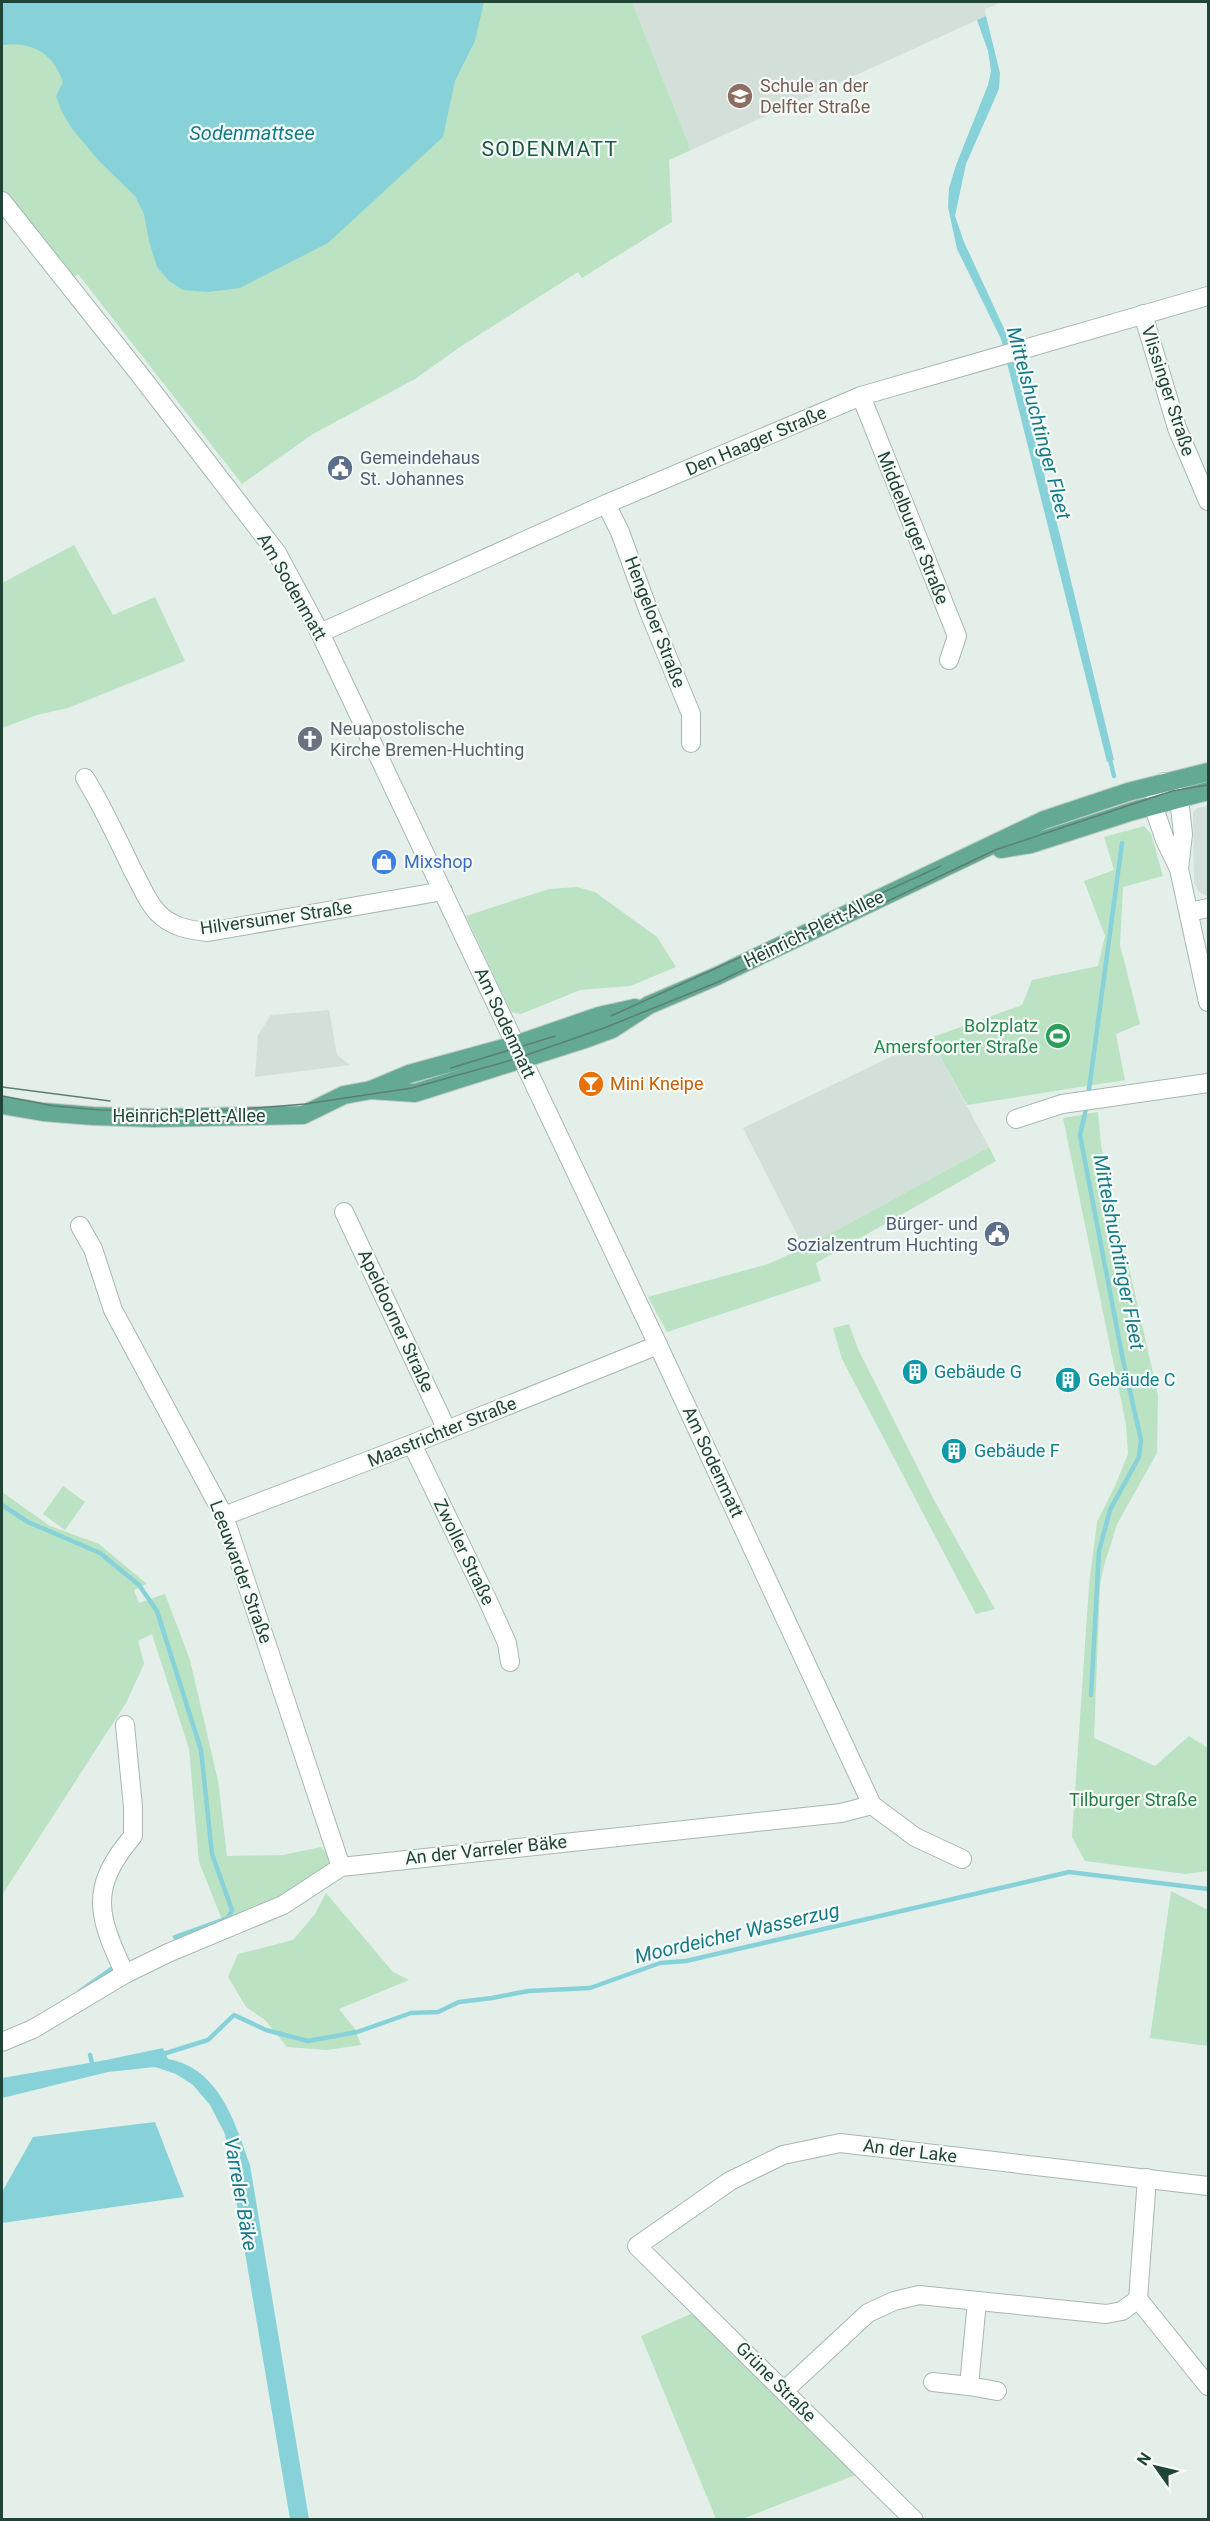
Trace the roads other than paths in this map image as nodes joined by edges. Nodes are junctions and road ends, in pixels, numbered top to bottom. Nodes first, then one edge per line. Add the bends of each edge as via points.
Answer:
1 (2, 201) edge
2 (1209, 296) edge
3 (1143, 314) junction
4 (861, 396) junction
5 (1209, 501) edge
6 (606, 504) junction
7 (320, 633) junction
8 (949, 660) dead end
9 (691, 743) dead end
10 (1209, 772) edge
11 (85, 778) dead end
12 (1164, 782) junction
13 (1209, 791) edge
14 (1179, 798) junction
15 (1153, 805) junction
16 (979, 853) junction
17 (1179, 869) junction
18 (443, 891) junction
19 (1209, 908) edge
20 (1189, 912) junction
21 (1209, 1002) edge
22 (519, 1052) junction
23 (1209, 1083) edge
24 (2, 1105) edge
25 (1016, 1119) dead end
26 (344, 1212) dead end
27 (80, 1226) dead end
28 (658, 1345) junction
29 (447, 1430) junction
30 (412, 1444) junction
31 (224, 1516) junction
32 (510, 1662) dead end
33 (125, 1725) dead end
34 (872, 1805) junction
35 (962, 1859) dead end
36 (341, 1867) junction
37 (125, 1974) junction
38 (2, 2042) edge
39 (1148, 2178) junction
40 (1209, 2186) edge
41 (637, 2246) joint
42 (1138, 2299) junction
43 (977, 2301) junction
44 (933, 2382) dead end
45 (969, 2386) junction
46 (1209, 2386) edge
47 (785, 2390) junction
48 (997, 2391) dead end
49 (914, 2520) edge

1 - 7 street, Am Sodenmatt via 277,553
2 - 3 street, Den Haager Straße
3 - 4 street, Den Haager Straße
3 - 5 street, Vlissinger Straße via 1177,428
4 - 6 street, Den Haager Straße
4 - 8 street, Middelburger Straße via 957,636
6 - 7 street, Den Haager Straße
6 - 9 street, Hengeloer Straße via 691,714
7 - 18 street, Am Sodenmatt
10 - 12 main road, Heinrich-Plett-Allee
11 - 18 street, Hilversumer Straße via 146,896 162,916 189,930 208,932
12 - 14 street
12 - 15 street
12 - 16 main road, Heinrich-Plett-Allee via 1044,820
13 - 14 main road, Heinrich-Plett-Allee
14 - 15 main road, Heinrich-Plett-Allee
14 - 17 street via 1183,834
15 - 16 main road, Heinrich-Plett-Allee via 1031,844
15 - 17 street
16 - 22 main road, Heinrich-Plett-Allee via 717,976 649,1005 599,1016
17 - 20 street
18 - 22 street, Am Sodenmatt
19 - 20 street
20 - 21 street
22 - 24 main road, Heinrich-Plett-Allee via 409,1074 371,1090 344,1095 298,1116 93,1116
22 - 28 street, Am Sodenmatt
23 - 25 street via 1062,1104
26 - 29 street, Apeldoorner Straße
27 - 31 street, Leeuwarder Straße via 93,1249 113,1310
28 - 29 street, Maastrichter Straße
28 - 34 street, Am Sodenmatt
29 - 30 street, Maastrichter Straße
30 - 31 street, Maastrichter Straße
30 - 32 street, Zwoller Straße via 507,1643
31 - 36 street, Leeuwarder Straße
33 - 37 street via 133,1836 115,1858 102,1907 108,1938
34 - 35 street, Am Sodenmatt via 915,1837
34 - 36 street, An der Varreler Bäke via 841,1813
36 - 37 street, An der Varreler Bäke via 283,1905
37 - 38 street, An der Varreler Bäke via 33,2029
39 - 40 street, An der Lake
39 - 41 street, An der Lake via 840,2143 783,2155 730,2181
39 - 42 street
41 - 47 street, Grüne Straße
42 - 43 street via 1122,2311 1106,2314
42 - 46 street
43 - 45 street
43 - 47 street via 919,2295 868,2313
44 - 45 street
45 - 48 street
47 - 49 street, Grüne Straße

